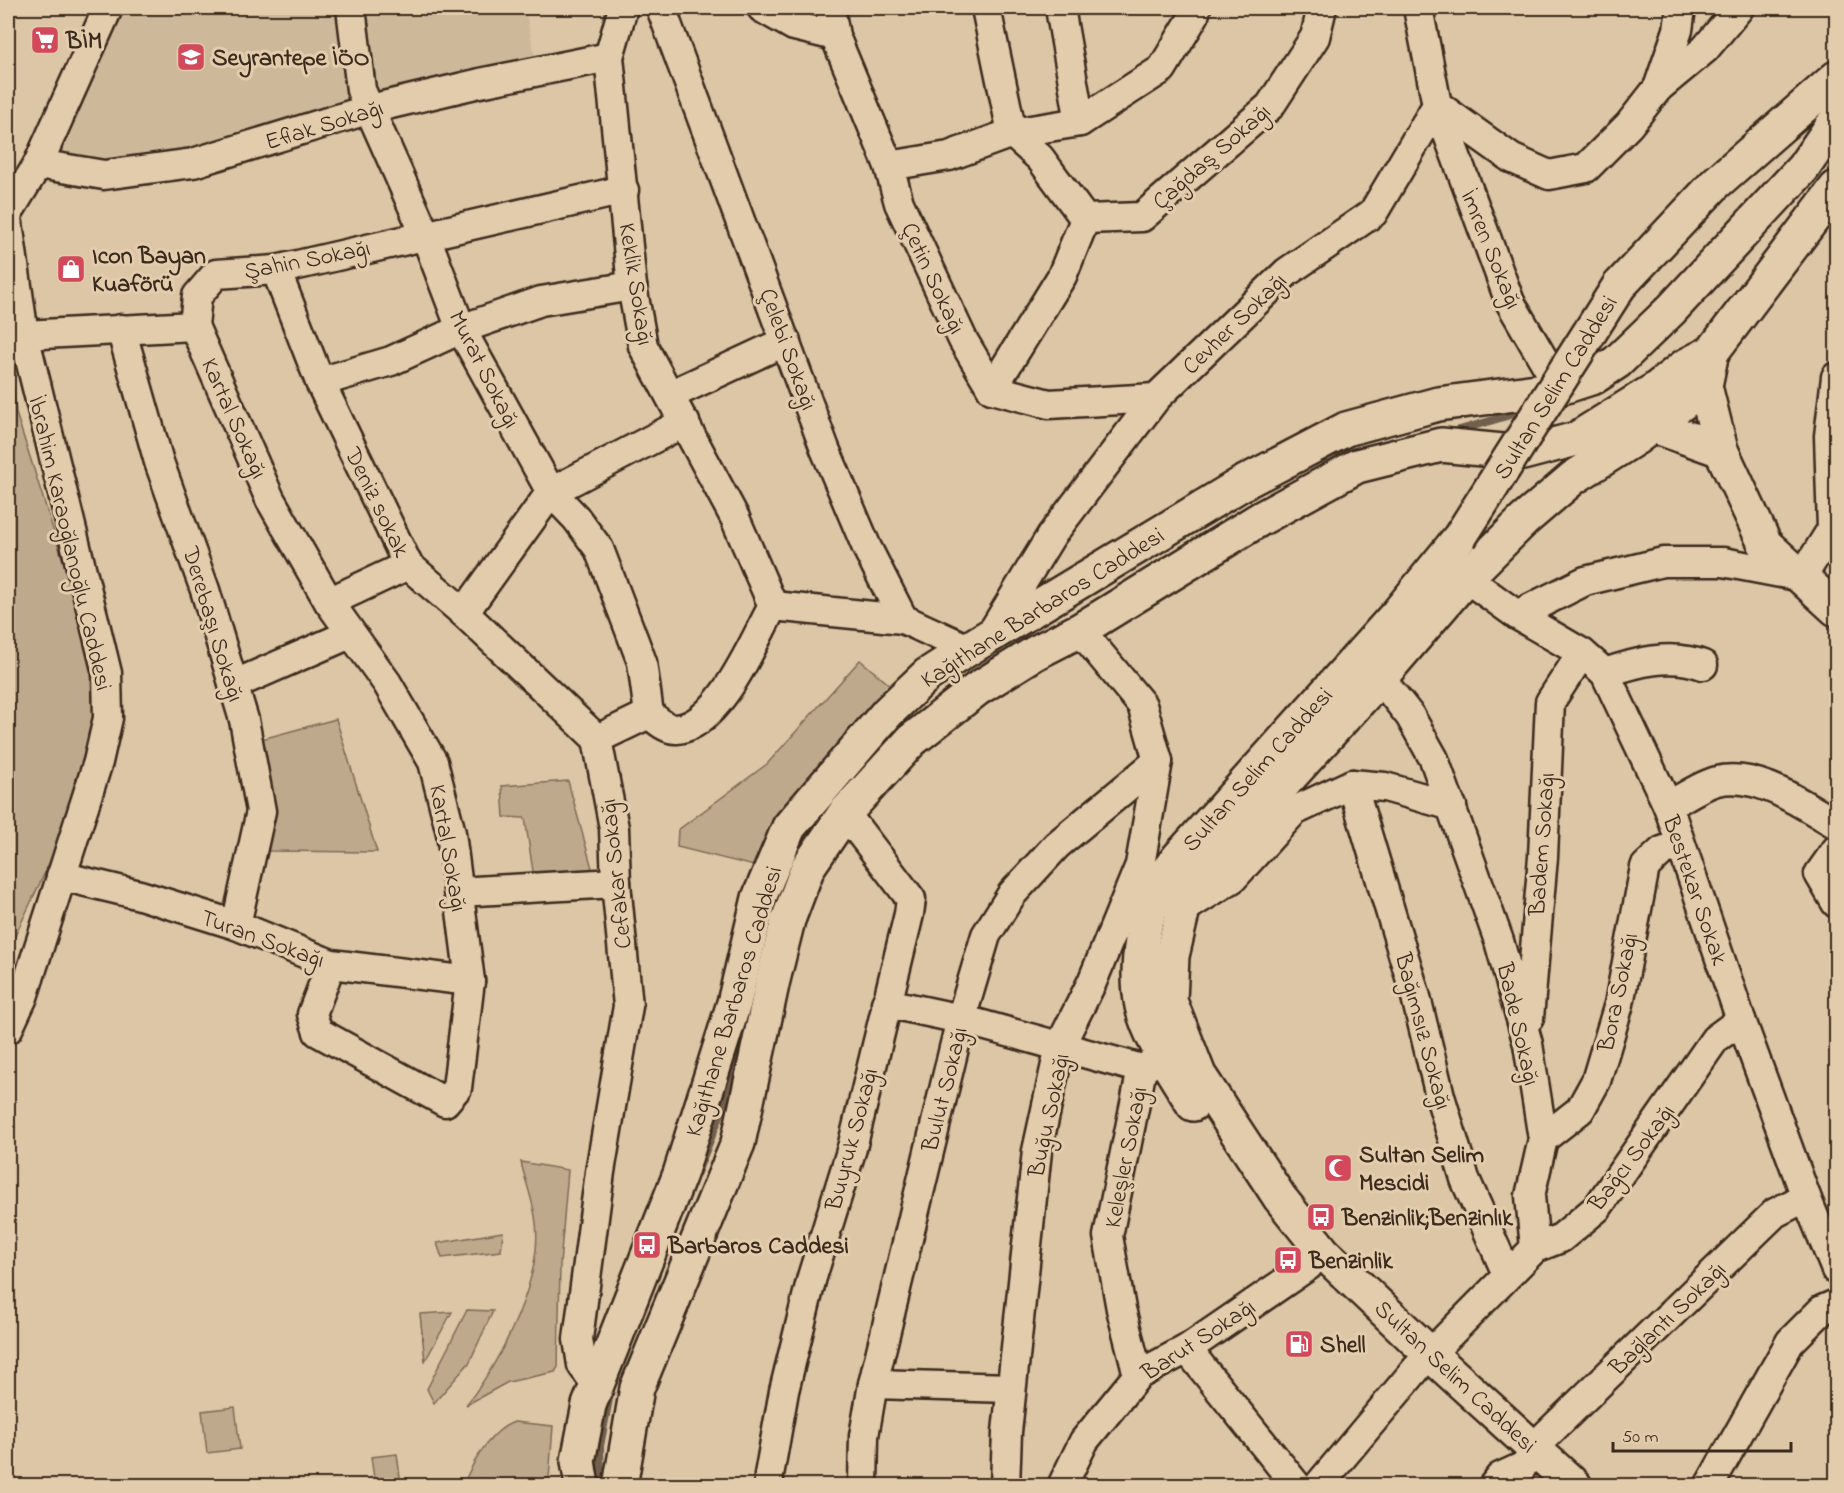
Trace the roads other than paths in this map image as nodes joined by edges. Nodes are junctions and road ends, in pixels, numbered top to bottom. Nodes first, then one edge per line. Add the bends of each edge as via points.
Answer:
1 (351, 8) edge
2 (624, 8) edge
3 (661, 8) edge
4 (762, 8) edge
5 (830, 8) edge
6 (986, 8) edge
7 (1060, 8) edge
8 (1196, 8) edge
9 (1322, 8) edge
10 (1418, 8) edge
11 (1681, 8) edge
12 (1739, 8) edge
13 (98, 12) edge
14 (835, 36) junction
15 (609, 57) junction
16 (1836, 78) edge
17 (1658, 87) junction
18 (1437, 105) junction
19 (370, 109) junction
20 (1836, 120) edge
21 (1080, 122) junction
22 (1012, 133) junction
23 (38, 164) junction
24 (888, 166) junction
25 (1836, 188) edge
26 (624, 190) junction
27 (8, 213) edge
28 (1085, 219) junction
29 (8, 223) edge
30 (425, 234) junction
31 (276, 270) junction
32 (632, 286) junction
33 (195, 326) junction
34 (121, 329) junction
35 (461, 329) junction
36 (24, 335) junction
37 (786, 341) junction
38 (1712, 352) junction
39 (1836, 377) edge
40 (320, 382) junction
41 (1705, 386) junction
42 (1560, 388) junction
43 (992, 389) junction
44 (670, 395) junction
45 (1156, 398) junction
46 (685, 422) junction
47 (1654, 426) junction
48 (1721, 450) junction
49 (1243, 483) junction
50 (550, 492) junction
51 (1260, 519) junction
52 (408, 565) junction
53 (1802, 577) junction
54 (1466, 578) junction
55 (329, 602) junction
56 (773, 606) junction
57 (1038, 607) junction
58 (1836, 609) edge
59 (464, 613) junction
60 (1516, 615) junction
61 (903, 619) junction
62 (1080, 630) junction
63 (350, 634) junction
64 (978, 644) junction
65 (1582, 653) junction
66 (1703, 665) dead end
67 (1605, 673) junction
68 (1380, 678) junction
69 (233, 685) junction
70 (649, 714) junction
71 (597, 739) junction
72 (1158, 761) junction
73 (1352, 784) junction
74 (1452, 806) junction
75 (1668, 806) junction
76 (845, 813) junction
77 (1836, 824) edge
78 (1680, 845) junction
79 (1836, 850) edge
80 (61, 876) junction
81 (616, 883) junction
82 (458, 892) junction
83 (1836, 903) edge
84 (1183, 909) junction
85 (236, 926) junction
86 (331, 964) junction
87 (470, 981) junction
88 (886, 1003) junction
89 (961, 1018) junction
90 (1741, 1020) junction
91 (8, 1029) edge
92 (1528, 1044) junction
93 (1060, 1046) junction
94 (1153, 1063) junction
95 (1544, 1139) junction
96 (1806, 1197) junction
97 (1535, 1248) junction
98 (1316, 1259) junction
99 (1836, 1270) edge
100 (1507, 1274) junction
101 (1836, 1304) edge
102 (1186, 1349) junction
103 (1423, 1361) junction
104 (1138, 1375) junction
105 (596, 1384) junction
106 (873, 1384) junction
107 (1011, 1388) junction
108 (1533, 1466) edge
109 (582, 1485) edge
110 (620, 1485) edge
111 (770, 1485) edge
112 (863, 1485) edge
113 (1005, 1485) edge
114 (1062, 1485) edge
115 (1297, 1485) edge
116 (1318, 1485) edge
117 (1493, 1485) edge
118 (1575, 1485) edge
119 (1708, 1485) edge

1 - 19 street, Murat Sokağı via 361,90
2 - 15 street, Keklik Sokağı
3 - 37 street, Çelebi Sokağı
4 - 14 street via 794,26
5 - 14 street, Çetin Sokağı
6 - 22 street
7 - 21 street
8 - 21 street via 1162,69
9 - 28 street, Çağdaş Sokağı via 1315,37 1270,106 1142,217
10 - 18 street
11 - 17 street via 1678,30
12 - 17 street via 1705,49
13 - 23 street
14 - 24 street, Çetin Sokağı
15 - 19 street, Eflak Sokağı
15 - 26 street, Keklik Sokağı
16 - 94 main road, Sultan Selim Caddesi, bridge via 1716,183 1619,286 1460,537 1397,615 1162,879 1143,939 1139,977
17 - 18 street via 1629,125 1586,168 1549,175 1511,158
18 - 42 street, İmren Sokağı via 1510,302
18 - 45 street, Cevher Sokağı via 1373,213 1287,272
19 - 23 street, Eflak Sokağı via 193,163 104,175
19 - 30 street, Murat Sokağı
20 - 42 main road, Kağıthane Barbaros Caddesi via 1803,168 1671,310 1617,362 1594,378
21 - 22 street
22 - 24 street via 949,156
22 - 28 street via 1040,158
23 - 27 street
24 - 43 street, Çetin Sokağı via 899,203 963,340
25 - 38 main road, Kağıthane Barbaros Caddesi
26 - 30 street, Şahin Sokağı
26 - 32 street, Keklik Sokağı
28 - 43 street via 1062,276
29 - 36 street, İbrahim Karaoğlanoğlu Caddesi
30 - 31 street, Şahin Sokağı
30 - 35 street, Murat Sokağı
31 - 33 street, Şahin Sokağı via 216,274 196,296
31 - 40 street, Deniz sokak
32 - 35 street via 541,301
32 - 44 street, Keklik Sokağı via 643,346
33 - 34 street
33 - 55 street, Kartal Sokağı via 270,499
34 - 36 street
34 - 69 street, Derebaşı Sokağı via 159,462 205,590
35 - 40 street via 391,361
35 - 50 street, Murat Sokağı
36 - 80 street, İbrahim Karaoğlanoğlu Caddesi via 106,673 108,718
37 - 44 street
37 - 61 street, Çelebi Sokağı via 867,548
38 - 41 main road
38 - 51 main road, Kağıthane Barbaros Caddesi via 1576,439 1523,453 1441,446 1358,466
39 - 53 street via 1829,436 1832,529
40 - 52 street, Deniz sokak
41 - 47 main road, Sultan Selim Caddesi
41 - 48 main road
42 - 49 main road, Kağıthane Barbaros Caddesi via 1438,404 1346,429
43 - 45 street via 1049,404
44 - 46 street, Keklik Sokağı
45 - 64 street, Cevher Sokağı via 1051,536
46 - 50 street
46 - 56 street, Keklik Sokağı via 735,518
47 - 48 main road
47 - 54 main road, Sultan Selim Caddesi via 1573,478
48 - 53 main road via 1765,544
49 - 51 main road
49 - 57 main road, Kağıthane Barbaros Caddesi
50 - 59 street
50 - 70 street, Murat Sokağı via 576,518 607,566 642,662
51 - 62 main road, Kağıthane Barbaros Caddesi
52 - 55 street
52 - 59 street, Deniz sokak
53 - 58 main road
53 - 60 street via 1723,562 1663,562 1585,580
54 - 60 street, Bestekar Sokak
54 - 68 main road, Sultan Selim Caddesi
55 - 63 street, Kartal Sokağı
56 - 61 street
56 - 70 street via 714,708 696,723 675,730
57 - 62 main road
57 - 64 main road, Kağıthane Barbaros Caddesi
59 - 71 street, Deniz sokak
60 - 65 street, Bestekar Sokak
61 - 64 street
62 - 72 street via 1142,705
62 - 76 main road, Kağıthane Barbaros Caddesi via 977,689 921,732
63 - 69 street
63 - 82 street, Kartal Sokağı via 387,683 433,762 451,833
64 - 105 main road, Kağıthane Barbaros Caddesi via 927,675 888,712 789,827 759,898 735,1004 680,1174
65 - 67 street, Bestekar Sokak
65 - 92 street, Badem Sokağı via 1550,702
66 - 67 street via 1684,658 1637,662
67 - 75 street, Bestekar Sokak
68 - 74 street, Bade Sokağı via 1423,737
68 - 84 main road, Sultan Selim Caddesi via 1204,871
69 - 85 street, Derebaşı Sokağı via 244,720 261,811
70 - 71 street
71 - 81 street, Cefakar Sokağı via 614,828
72 - 89 street, Bulut Sokağı via 1057,845 1012,894 986,935
72 - 93 street, Buğu Sokağı via 1140,865 1092,982
73 - 74 street via 1385,787
73 - 84 street via 1294,811 1233,878
73 - 100 street, Bağımsız Sokağı via 1465,1179
74 - 92 street, Bade Sokağı via 1499,941
75 - 77 street via 1717,781 1746,779
75 - 78 street, Bestekar Sokak
76 - 88 street, Buyruk Sokağı via 911,899
76 - 110 main road, Kağıthane Barbaros Caddesi via 808,867 788,920 738,1143 637,1388
78 - 90 street, Bestekar Sokak
78 - 95 street, Bora Sokağı via 1662,851 1645,867 1619,1004 1596,1081 1580,1110
79 - 83 street via 1819,874
80 - 85 street, Turan Sokağı via 140,895
80 - 91 street, İbrahim Karaoğlanoğlu Caddesi via 23,997
81 - 82 street
81 - 105 street, Cefakar Sokağı via 628,1006 578,1338 582,1365
82 - 87 street, Kartal Sokağı
84 - 98 main road, Sultan Selim Caddesi via 1172,956 1170,1001 1184,1041 1199,1075
85 - 86 street, Turan Sokağı
86 - 87 street, Turan Sokağı
86 - 87 street, Kartal Sokağı via 312,1014 318,1032 445,1102 457,1088
88 - 89 street
88 - 111 street, Buyruk Sokağı via 852,1148 812,1277 784,1391
89 - 93 street
89 - 106 street, Bulut Sokağı
90 - 96 street, Bestekar Sokak
90 - 97 street, Bağcı Sokağı via 1715,1039 1597,1208 1561,1238
92 - 95 street, Bade Sokağı
93 - 94 street
93 - 107 street, Buğu Sokağı via 1037,1151
94 - 98 main road, Sultan Selim Caddesi
94 - 104 street, Keleşler Sokağı via 1108,1236
95 - 97 street, Bade Sokağı via 1530,1196
96 - 99 street, Bestekar Sokak
96 - 108 street, Bağlantı Sokağı via 1775,1213
97 - 100 street, Bağcı Sokağı
98 - 102 street, Barut Sokağı
98 - 103 main road, Sultan Selim Caddesi
100 - 103 street, Bağcı Sokağı
101 - 119 street via 1822,1310 1790,1342
102 - 104 street, Barut Sokağı
102 - 115 street
103 - 108 main road, Sultan Selim Caddesi
103 - 116 street, Bağcı Sokağı
104 - 114 street, Barut Sokağı via 1084,1441
105 - 109 main road, Kağıthane Barbaros Caddesi via 578,1461
106 - 107 street
106 - 112 street, Bulut Sokağı via 864,1436
107 - 113 street, Buğu Sokağı
108 - 117 street, Bağlantı Sokağı via 1500,1477
108 - 118 main road, Sultan Selim Caddesi

